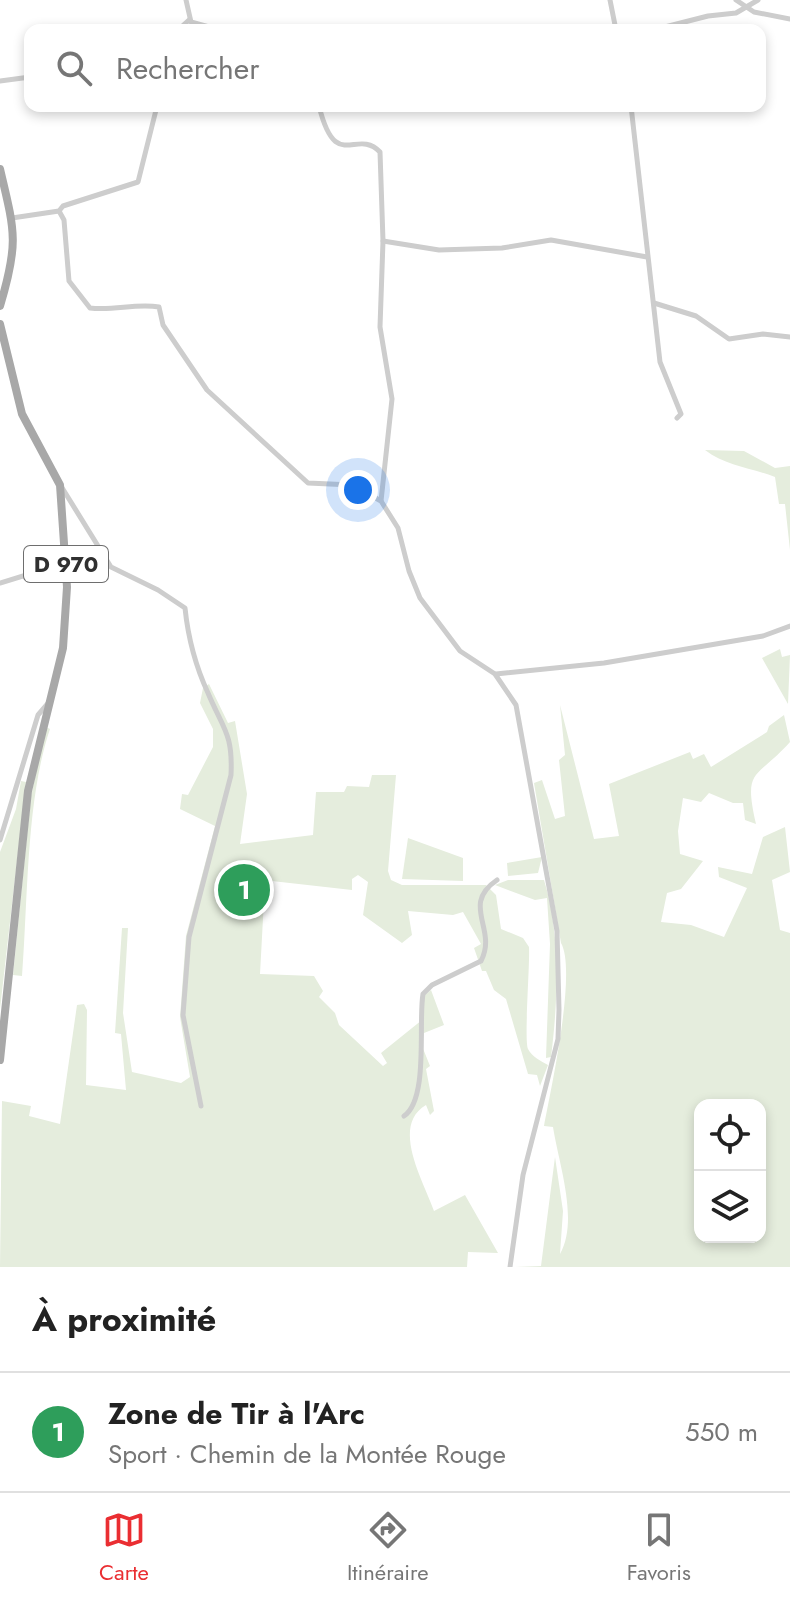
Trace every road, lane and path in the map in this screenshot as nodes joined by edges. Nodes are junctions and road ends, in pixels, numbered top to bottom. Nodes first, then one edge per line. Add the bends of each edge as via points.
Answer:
1 (186, 0) edge
2 (610, 0) edge
3 (736, 0) edge
4 (758, 0) edge
5 (745, 7) junction
6 (790, 19) edge
7 (189, 20) junction
8 (185, 24) edge
9 (196, 24) edge
10 (615, 24) edge
11 (677, 24) edge
12 (24, 78) edge
13 (0, 81) edge
14 (156, 112) edge
15 (320, 112) edge
16 (632, 112) edge
17 (0, 169) edge
18 (59, 211) junction
19 (12, 218) junction
20 (383, 241) junction
21 (647, 257) junction
22 (654, 303) junction
23 (0, 306) edge
24 (0, 324) edge
25 (790, 337) edge
26 (677, 418) dead end
27 (60, 485) junction
28 (381, 501) junction
29 (66, 563) junction
30 (0, 583) edge
31 (790, 626) edge
32 (495, 674) junction
33 (51, 700) junction
34 (0, 840) edge
35 (497, 880) dead end
36 (0, 1060) edge
37 (201, 1106) dead end
38 (404, 1116) dead end
39 (510, 1267) edge

1 - 7 street
2 - 10 street
3 - 5 street
4 - 5 street
5 - 6 street
5 - 11 street
7 - 8 street
7 - 9 street
12 - 13 street
14 - 18 street via 138,182
15 - 20 street via 326,134 334,141 374,146 380,152
16 - 21 street
17 - 19 main road
18 - 19 street
18 - 28 street via 69,281 90,308 159,307 163,325 207,390 308,483 352,485
19 - 23 main road via 14,260
20 - 21 street via 439,250 551,240
20 - 28 street via 380,327 392,399
21 - 22 street
22 - 25 street via 696,316 729,339
22 - 26 street via 660,362 681,414
24 - 27 main road, D 970 via 22,414
27 - 29 main road, D 970
27 - 37 street via 111,567 185,608 191,650 228,730 231,775 189,937 183,1015
28 - 32 street via 398,528 420,598 460,651
29 - 30 street
29 - 33 main road, D 970 via 67,615
31 - 32 street via 763,636 592,665
32 - 39 street via 516,705 522,733 557,931 559,982 558,1039 523,1175
33 - 34 street via 38,715
33 - 36 main road, D 970 via 28,791
35 - 38 street via 479,901 486,945 481,961 423,994 420,1074 415,1101

